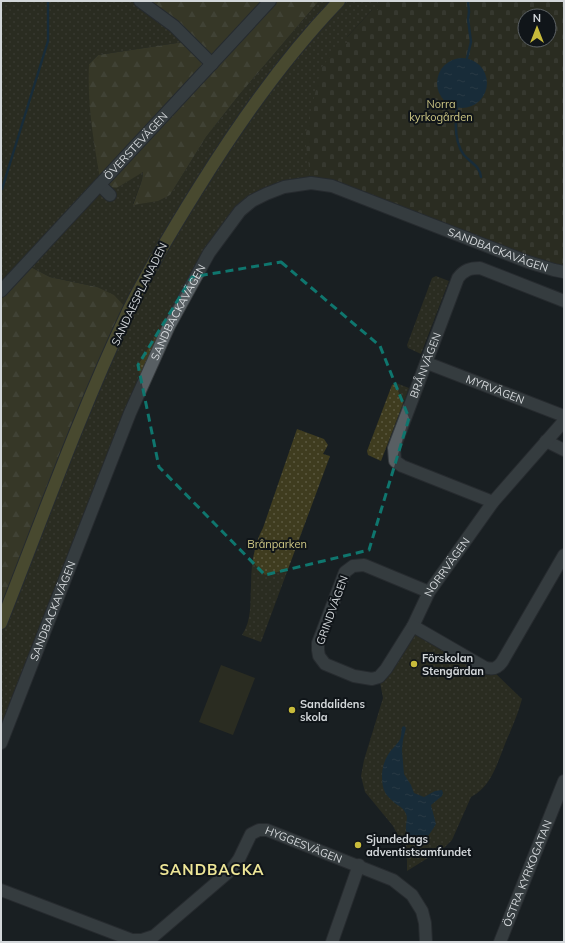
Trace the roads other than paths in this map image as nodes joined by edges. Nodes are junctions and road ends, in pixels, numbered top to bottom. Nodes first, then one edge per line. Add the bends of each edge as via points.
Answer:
1 (140, 1) edge
2 (270, 1) edge
3 (339, 1) edge
4 (212, 64) junction
5 (100, 185) junction
6 (110, 195) dead end
7 (564, 272) edge
8 (1, 291) edge
9 (564, 301) edge
10 (427, 363) junction
11 (564, 416) edge
12 (564, 421) edge
13 (546, 441) junction
14 (564, 450) edge
15 (493, 502) junction
16 (564, 555) edge
17 (429, 592) junction
18 (1, 623) edge
19 (413, 626) junction
20 (325, 664) joint
21 (1, 743) edge
22 (564, 781) edge
23 (359, 865) junction
24 (1, 890) edge
25 (332, 942) edge
26 (426, 942) edge
27 (500, 942) edge

1 - 4 street via 174,26
2 - 4 street, ÖVERSTEVÄGEN
3 - 18 main road, SANDAESPLANADEN via 272,80 220,152 164,242 128,310 94,388
4 - 5 street, ÖVERSTEVÄGEN
5 - 6 street
5 - 8 street, ÖVERSTEVÄGEN
7 - 21 street, SANDBACKAVÄGEN via 528,262 332,186 311,183 284,187 259,197 240,211 209,253 180,304 136,400
9 - 10 street, BRÅNVÄGEN via 480,268 463,271 458,278
10 - 11 street, MYRVÄGEN
10 - 15 street, BRÅNVÄGEN via 394,448 395,461
12 - 13 street, NORRVÄGEN
13 - 14 street
13 - 15 street, NORRVÄGEN
15 - 17 street, NORRVÄGEN
16 - 19 street via 498,667 484,667
17 - 19 street, NORRVÄGEN
17 - 20 street, GRINDVÄGEN via 364,565 353,566 345,572 318,643 319,656
19 - 20 street, NORRVÄGEN via 379,677 372,680 354,676
22 - 27 street, ÖSTRA KYRKOGATAN
23 - 24 street, HYGGESVÄGEN via 267,830 260,830 251,834 231,870 154,936 142,940 132,940
23 - 25 street
23 - 26 street, HYGGESVÄGEN via 393,880 412,895 422,911

